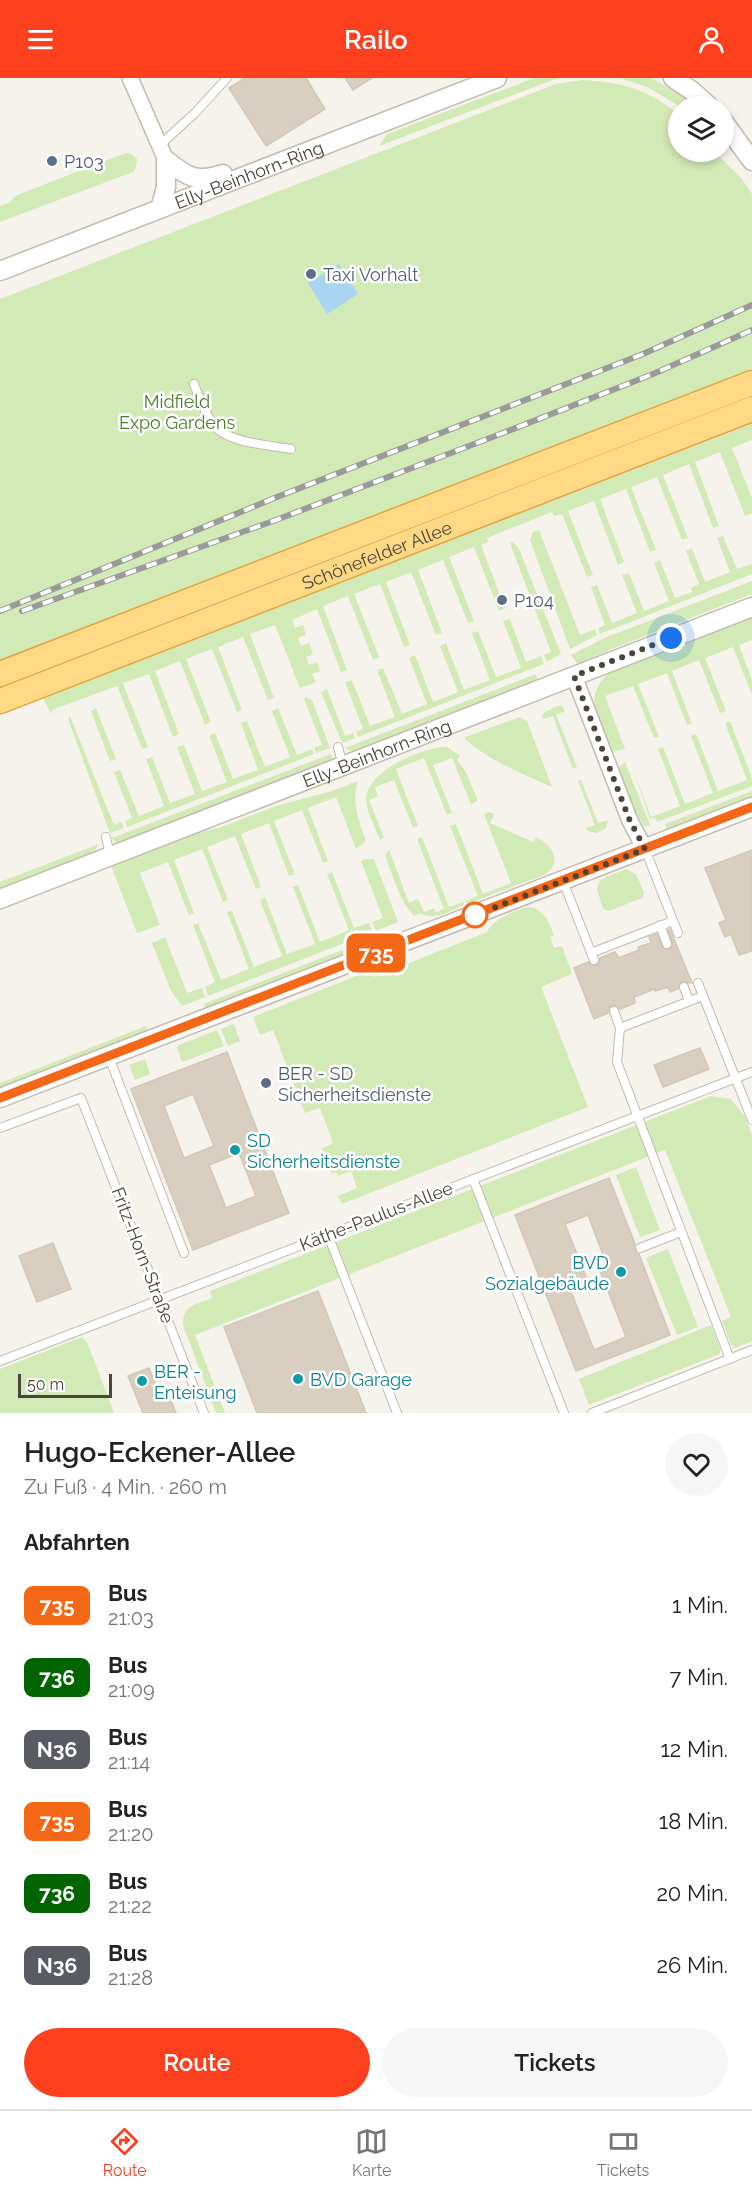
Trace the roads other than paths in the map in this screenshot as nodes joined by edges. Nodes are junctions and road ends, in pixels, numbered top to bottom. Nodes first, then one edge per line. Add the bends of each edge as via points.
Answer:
1 (130, 78) edge
2 (227, 78) edge
3 (497, 78) edge
4 (678, 80) edge
5 (697, 96) edge
6 (734, 136) edge
7 (163, 153) junction
8 (749, 156) edge
9 (254, 172) junction
10 (752, 175) edge
11 (160, 208) junction
12 (0, 271) edge
13 (752, 383) edge
14 (194, 384) dead end
15 (752, 409) edge
16 (291, 449) dead end
17 (752, 607) edge
18 (0, 674) edge
19 (574, 676) junction
20 (0, 701) edge
21 (338, 747) dead end
22 (343, 767) junction
23 (752, 807) edge
24 (105, 837) dead end
25 (645, 849) junction
26 (111, 857) junction
27 (563, 881) junction
28 (0, 899) edge
29 (673, 921) junction
30 (660, 925) junction
31 (678, 933) dead end
32 (666, 944) dead end
33 (698, 983) dead end
34 (684, 987) dead end
35 (703, 996) junction
36 (689, 1002) junction
37 (614, 1011) dead end
38 (621, 1028) junction
39 (109, 1057) junction
40 (752, 1072) edge
41 (736, 1078) junction
42 (0, 1098) edge
43 (638, 1115) junction
44 (752, 1120) edge
45 (0, 1128) edge
46 (473, 1179) junction
47 (681, 1232) junction
48 (328, 1235) junction
49 (640, 1248) dead end
50 (184, 1253) dead end
51 (160, 1299) junction
52 (752, 1350) edge
53 (730, 1359) junction
54 (0, 1361) edge
55 (204, 1413) edge
56 (398, 1413) edge
57 (564, 1413) edge
58 (592, 1413) edge

1 - 7 street
2 - 7 lane
3 - 9 street, Elly-Beinhorn-Ring
4 - 5 street
6 - 8 street
7 - 9 street via 188,177 202,179 242,169
7 - 11 street via 166,187
8 - 10 street
9 - 11 street, Elly-Beinhorn-Ring
11 - 12 street, Elly-Beinhorn-Ring
13 - 18 highway, Schönefelder Allee
14 - 16 lane via 213,424 221,431 236,438
15 - 20 highway, Schönefelder Allee
17 - 19 street, Elly-Beinhorn-Ring
19 - 22 street, Elly-Beinhorn-Ring
19 - 25 street via 630,821
21 - 22 lane
22 - 26 street, Elly-Beinhorn-Ring
23 - 25 street
24 - 26 lane
25 - 27 street
25 - 29 lane
26 - 28 street, Elly-Beinhorn-Ring
27 - 30 lane via 592,956
27 - 39 street
29 - 30 lane
29 - 31 lane
30 - 32 lane
33 - 35 lane
34 - 36 lane
35 - 36 lane
35 - 41 lane
36 - 38 lane
37 - 38 lane
38 - 43 lane via 617,1062
39 - 42 street
39 - 50 lane
40 - 41 lane, Käthe-Paulus-Allee
41 - 43 lane, Käthe-Paulus-Allee
41 - 44 lane
43 - 46 lane, Käthe-Paulus-Allee
43 - 47 lane
45 - 51 lane, Fritz-Horn-Straße via 81,1098
46 - 48 lane, Käthe-Paulus-Allee
46 - 57 lane
47 - 49 lane
47 - 53 lane
48 - 51 lane, Käthe-Paulus-Allee
48 - 56 lane
51 - 54 lane, Käthe-Paulus-Allee
51 - 55 lane, Fritz-Horn-Straße
52 - 53 lane
53 - 58 lane

